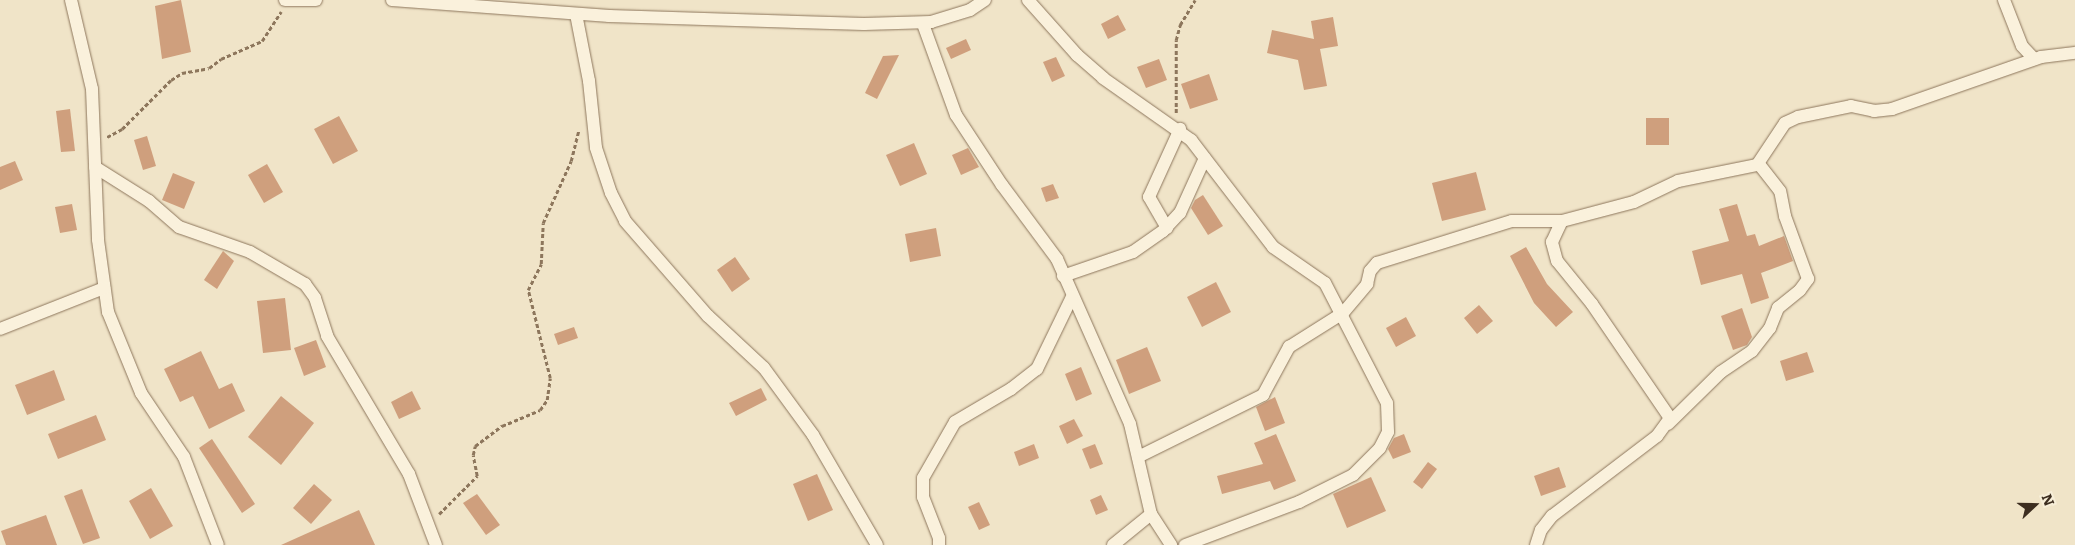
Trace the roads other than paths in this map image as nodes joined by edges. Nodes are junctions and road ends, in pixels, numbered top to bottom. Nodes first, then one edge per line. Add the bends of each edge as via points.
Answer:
1 (71, 0) edge
2 (285, 0) edge
3 (316, 0) edge
4 (392, 0) edge
5 (985, 0) edge
6 (1028, 0) edge
7 (2004, 0) edge
8 (552, 6) edge
9 (576, 14) junction
10 (923, 24) junction
11 (2075, 53) edge
12 (2034, 59) junction
13 (1177, 127) junction
14 (1204, 158) junction
15 (1759, 164) junction
16 (95, 167) junction
17 (1562, 221) junction
18 (1167, 228) junction
19 (1063, 276) junction
20 (104, 288) junction
21 (1072, 297) junction
22 (1343, 313) junction
23 (0, 329) edge
24 (1668, 424) junction
25 (1138, 457) junction
26 (1151, 514) junction
27 (433, 543) edge
28 (218, 545) edge
29 (877, 545) edge
30 (939, 545) edge
31 (1113, 545) edge
32 (1171, 545) edge
33 (1185, 545) edge
34 (1536, 545) edge

1 - 16 street via 91,82
2 - 3 street
4 - 8 street
5 - 10 street via 949,18
6 - 13 street via 1077,55 1103,78
7 - 12 street via 2022,46
8 - 9 street
9 - 10 street via 801,23
9 - 29 street via 596,148 610,193 625,221 708,316 764,368 813,435
10 - 19 street via 956,115 1002,185 1054,254
11 - 12 street
12 - 15 street via 1892,109 1874,111 1851,106 1798,117 1786,123
13 - 14 street
13 - 18 street via 1149,197
14 - 18 street via 1180,213
14 - 22 street via 1257,230 1281,256 1319,277
15 - 17 street via 1678,181 1627,205
15 - 24 street via 1780,191 1784,216 1808,279 1796,295 1778,308 1770,328 1752,350 1721,372
16 - 20 street
16 - 27 street via 149,201 179,227 250,252 305,284 315,298 327,336 396,448
17 - 22 street via 1512,221 1388,257 1373,266 1367,284
17 - 24 street via 1552,242 1557,261 1592,304 1668,412
18 - 19 street via 1133,252
19 - 21 street
20 - 23 street
20 - 28 street via 108,312 130,370 141,394 184,457
21 - 25 street via 1130,424
21 - 30 street via 1037,369 1011,389 955,422 923,478 923,497
22 - 25 street via 1289,347 1270,388 1263,395
22 - 33 street via 1387,403 1388,432 1380,448 1353,476 1299,502
24 - 34 street via 1638,452 1552,516 1541,530
25 - 26 street
26 - 31 street
26 - 32 street

